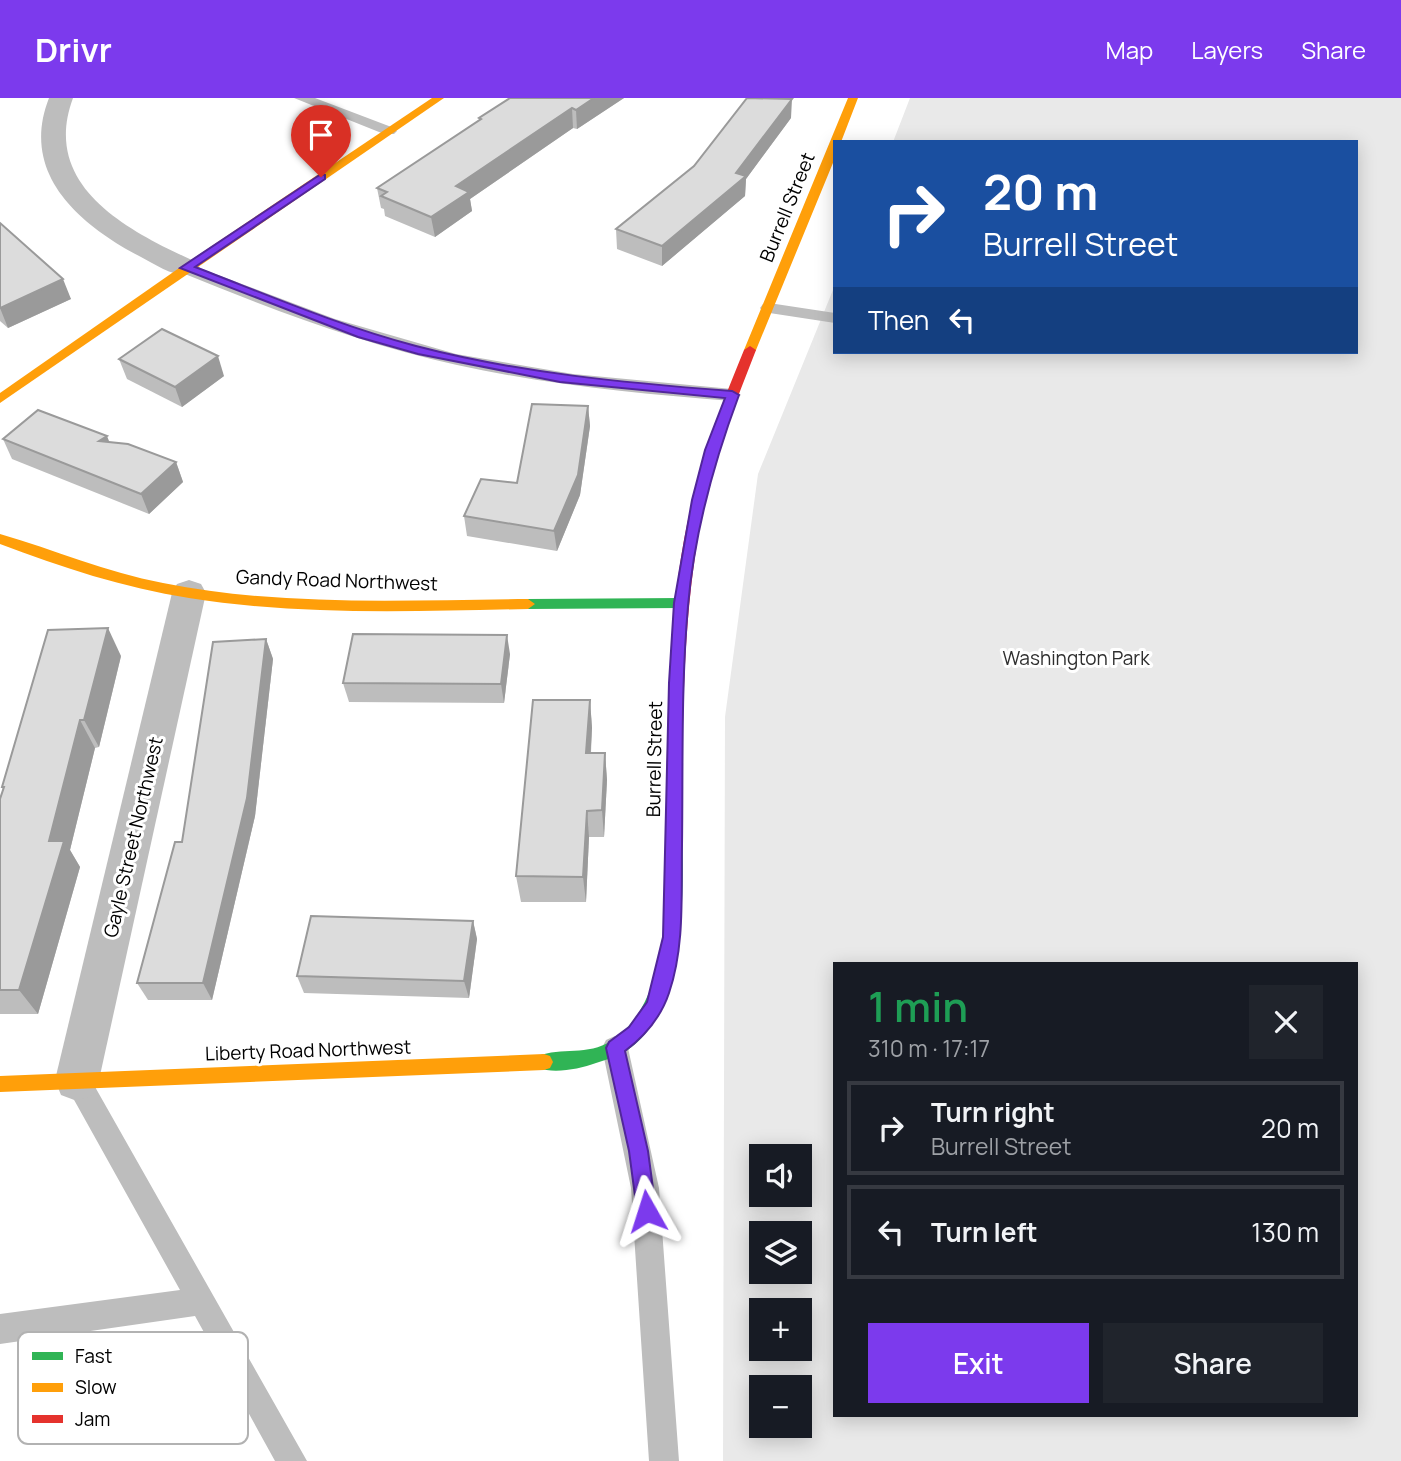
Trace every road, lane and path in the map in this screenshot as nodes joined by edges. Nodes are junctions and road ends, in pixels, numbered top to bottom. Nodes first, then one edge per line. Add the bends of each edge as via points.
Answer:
1 (61, 98) edge
2 (301, 98) edge
3 (439, 98) edge
4 (853, 98) edge
5 (389, 131) junction
6 (836, 140) edge
7 (833, 148) edge
8 (186, 268) junction
9 (769, 308) junction
10 (833, 318) edge
11 (732, 395) junction
12 (0, 399) edge
13 (0, 539) edge
14 (189, 593) junction
15 (681, 603) junction
16 (615, 1048) junction
17 (77, 1080) junction
18 (0, 1084) edge
19 (201, 1301) junction
20 (0, 1329) edge
21 (219, 1332) edge
22 (248, 1384) edge
23 (292, 1461) edge
24 (664, 1461) edge

1 - 8 street via 53,125 54,150 62,175 80,201 140,247
2 - 5 lane
3 - 5 street
4 - 6 street, Burrell Street
5 - 8 street
7 - 9 street, Burrell Street
8 - 11 lane via 362,334 418,350 560,378
8 - 12 street
9 - 10 lane
9 - 11 street, Burrell Street
11 - 15 street, Burrell Street via 699,500
13 - 14 street, Gandy Road Northwest via 53,559
14 - 15 street, Gandy Road Northwest via 360,605
14 - 17 street, Gayle Street Northwest
15 - 16 street, Burrell Street via 672,937 654,1007
16 - 17 street, Liberty Road Northwest via 583,1060
16 - 24 lane via 645,1188
17 - 18 street, Liberty Road Northwest
17 - 19 lane
19 - 20 lane
19 - 21 lane
22 - 23 lane

